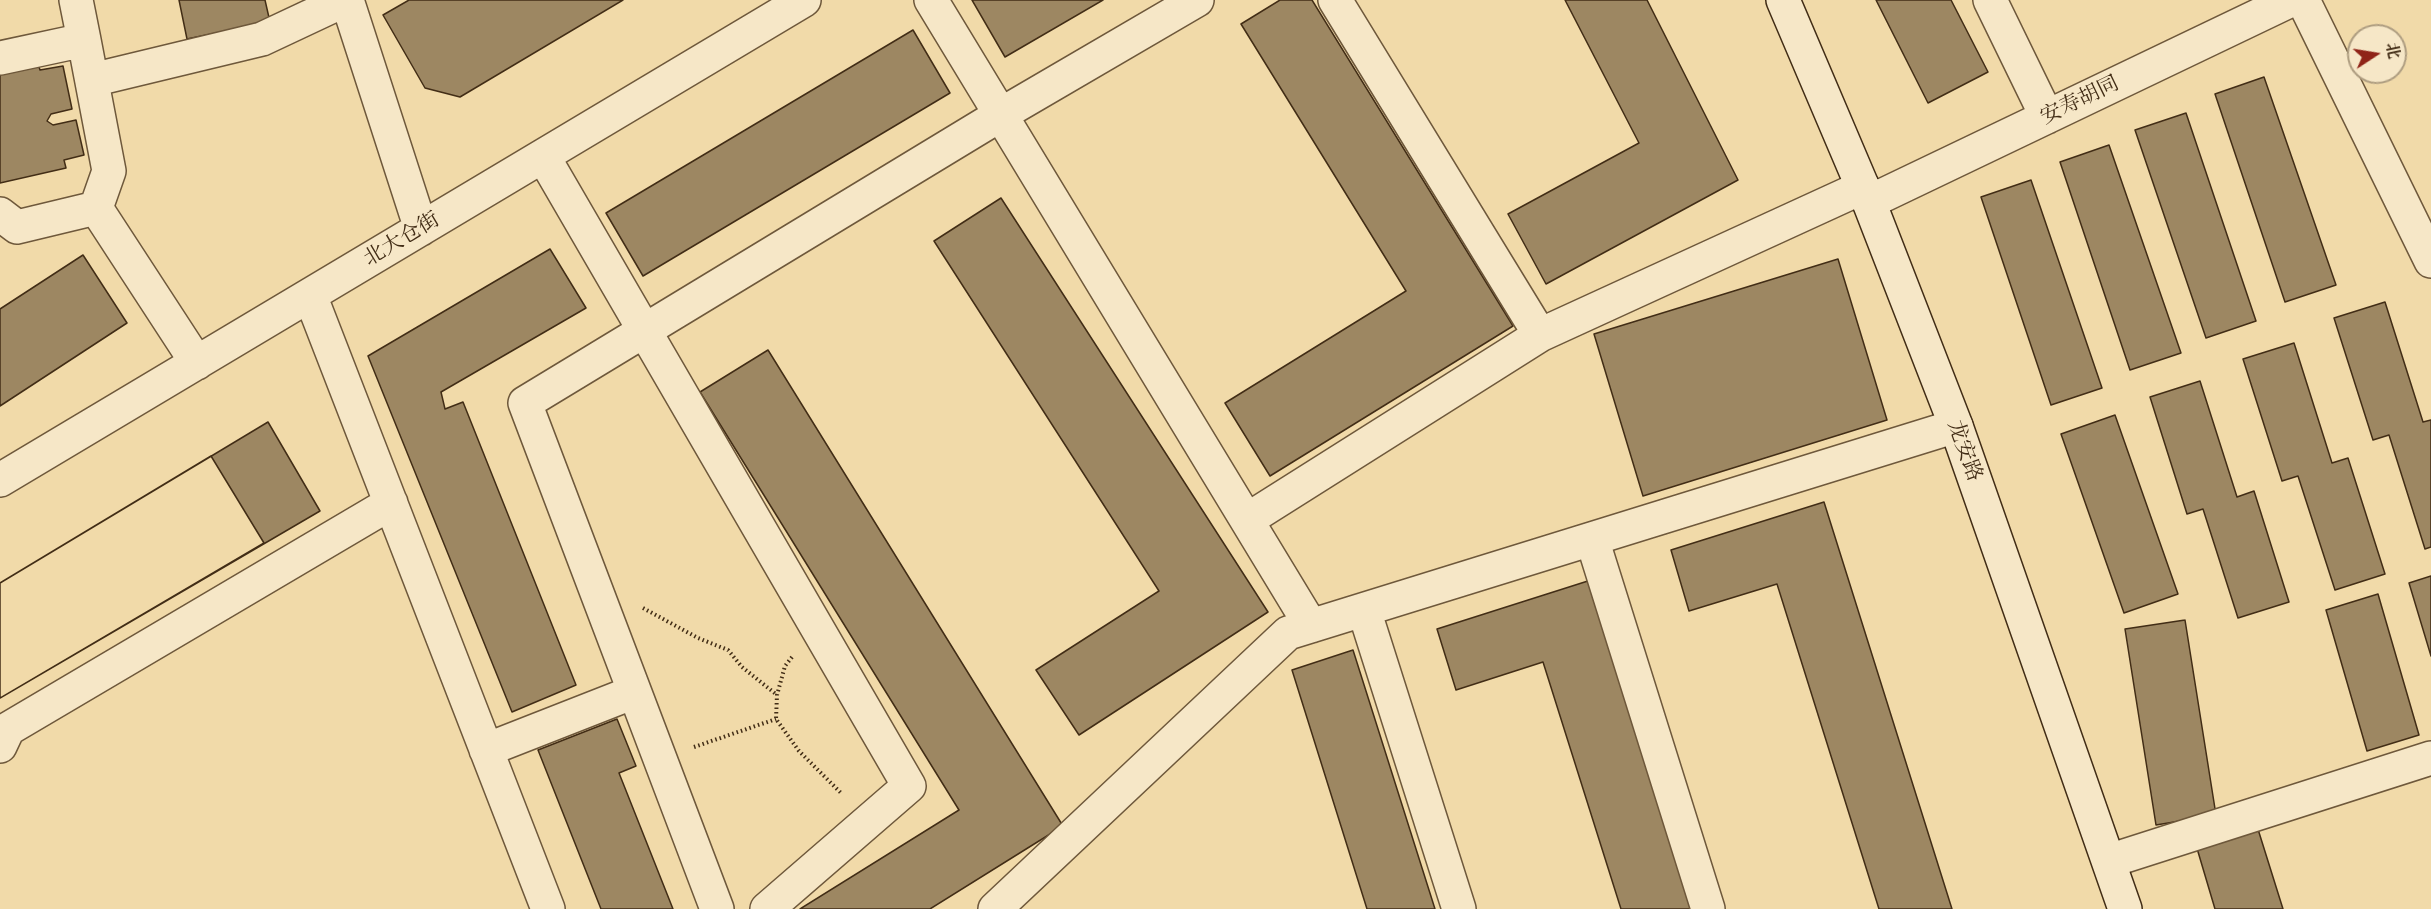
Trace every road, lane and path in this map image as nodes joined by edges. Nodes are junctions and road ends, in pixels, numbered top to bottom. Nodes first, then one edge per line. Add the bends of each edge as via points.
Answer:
1 (76, 0) edge
2 (346, 0) edge
3 (804, 0) edge
4 (930, 0) edge
5 (1197, 0) edge
6 (1335, 0) edge
7 (1783, 0) edge
8 (1990, 0) edge
9 (2291, 0) edge
10 (2303, 0) edge
11 (2254, 8) edge
12 (84, 40) junction
13 (0, 58) edge
14 (92, 80) junction
15 (1000, 115) junction
16 (2047, 117) junction
17 (543, 156) junction
18 (1866, 195) junction
19 (96, 208) junction
20 (0, 214) edge
21 (421, 229) junction
22 (2431, 261) edge
23 (310, 295) junction
24 (644, 332) junction
25 (1540, 335) junction
26 (197, 363) junction
27 (1956, 426) junction
28 (0, 480) edge
29 (391, 503) junction
30 (1247, 520) junction
31 (1592, 539) junction
32 (1364, 610) junction
33 (604, 612) junction
34 (815, 625) junction
35 (1311, 626) junction
36 (634, 692) junction
37 (777, 694) junction
38 (776, 719) junction
39 (0, 746) edge
40 (486, 750) junction
41 (660, 758) junction
42 (2431, 758) edge
43 (872, 818) junction
44 (2109, 861) junction
45 (548, 909) edge
46 (717, 909) edge
47 (767, 909) edge
48 (994, 909) edge
49 (1459, 909) edge
50 (1708, 909) edge
51 (2126, 909) edge

1 - 12 street
2 - 14 street via 262,39
2 - 21 street
3 - 17 street, 北大仓街
4 - 15 street
5 - 15 street
6 - 25 street
7 - 18 street, 龙安路
8 - 16 street
9 - 11 street, 安寿胡同
10 - 22 street
11 - 16 street, 安寿胡同
12 - 13 street
12 - 14 street
14 - 19 street via 109,171
15 - 24 street
15 - 30 street
16 - 18 street, 安寿胡同
17 - 21 street, 北大仓街
17 - 24 street
18 - 25 street, 安寿胡同
18 - 27 street, 龙安路
19 - 20 street via 17,226
19 - 26 street
21 - 23 street, 北大仓街
23 - 26 street, 北大仓街
23 - 29 street
24 - 33 street via 525,403
24 - 34 street
25 - 30 street, 安寿胡同
26 - 28 street, 北大仓街
27 - 31 street
27 - 44 street, 龙安路
29 - 39 street via 8,729
29 - 40 street
30 - 35 street
31 - 32 street
31 - 50 street
32 - 35 street
32 - 49 street
33 - 36 street
33 - 37 path via 632,602 728,650 742,667
34 - 37 path via 785,666
34 - 43 street via 909,786
35 - 48 street via 1288,633
36 - 40 street
36 - 41 street
37 - 38 path
38 - 41 path
38 - 43 path via 827,782
40 - 45 street
41 - 46 street
42 - 44 street
43 - 47 street
44 - 51 street, 龙安路

